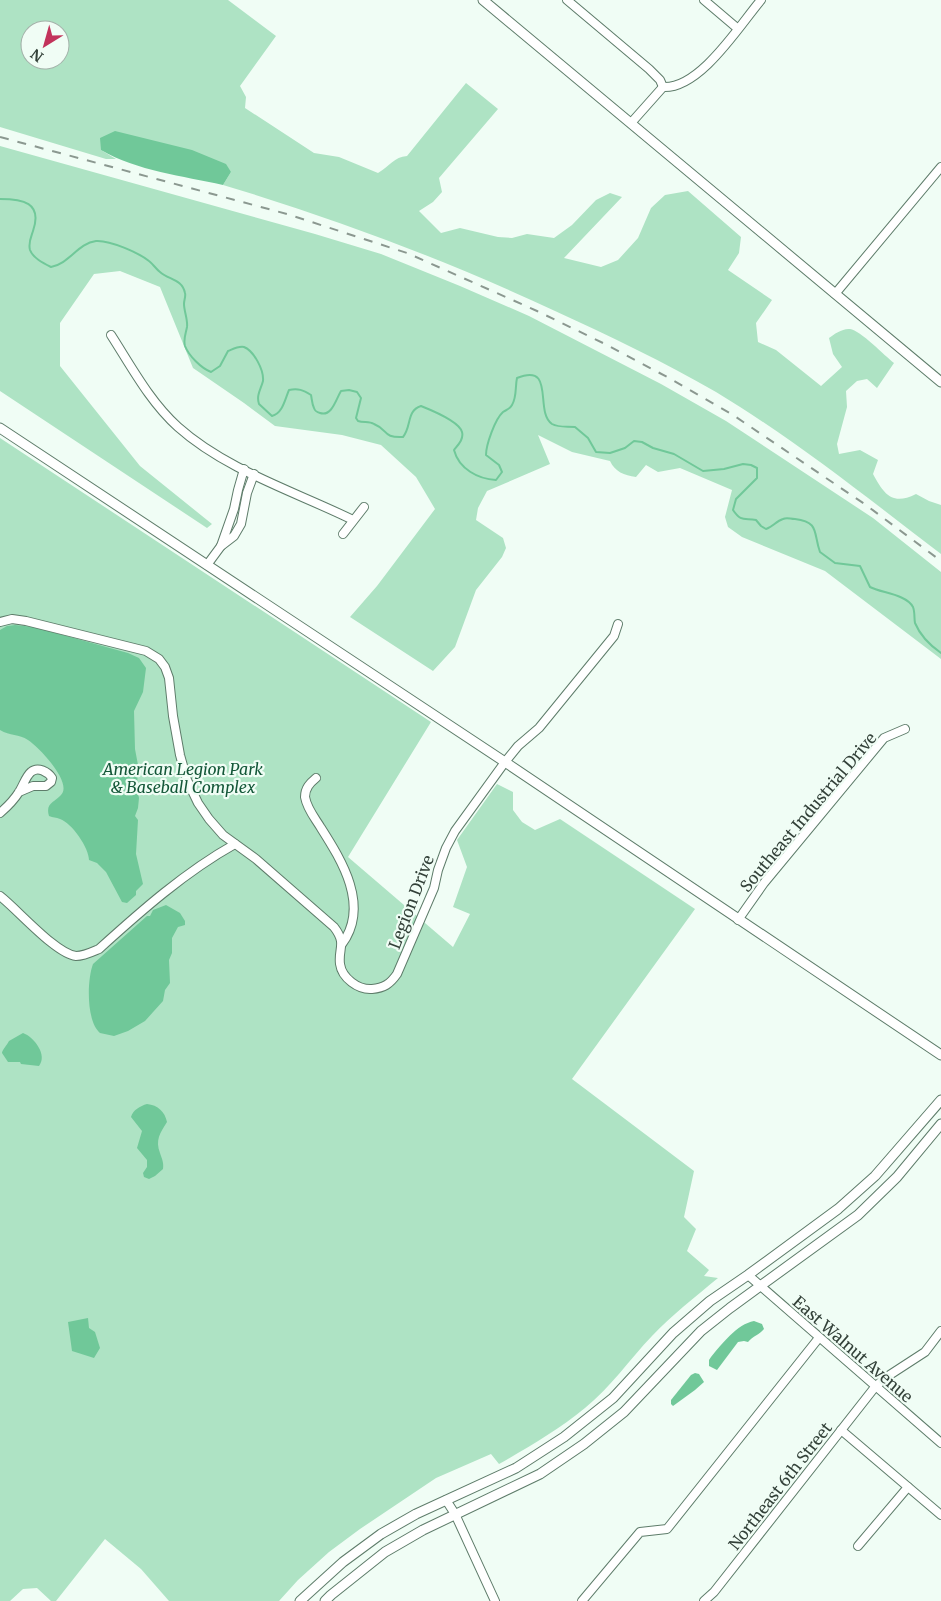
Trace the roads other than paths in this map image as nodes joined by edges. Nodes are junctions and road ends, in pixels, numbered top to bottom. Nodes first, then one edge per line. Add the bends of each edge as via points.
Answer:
1 (483, 0) edge
2 (567, 0) edge
3 (704, 0) edge
4 (761, 0) edge
5 (738, 28) junction
6 (663, 87) junction
7 (631, 123) junction
8 (941, 167) edge
9 (835, 294) junction
10 (111, 335) dead end
11 (941, 382) edge
12 (0, 428) edge
13 (244, 470) junction
14 (254, 474) junction
15 (364, 507) dead end
16 (353, 520) junction
17 (343, 534) dead end
18 (220, 546) junction
19 (207, 565) junction
20 (0, 622) edge
21 (618, 624) dead end
22 (905, 729) dead end
23 (505, 762) junction
24 (316, 778) dead end
25 (19, 792) dead end
26 (0, 813) edge
27 (236, 844) junction
28 (0, 896) edge
29 (738, 920) junction
30 (342, 944) junction
31 (941, 1055) edge
32 (941, 1100) edge
33 (941, 1124) edge
34 (748, 1275) junction
35 (760, 1287) junction
36 (941, 1331) edge
37 (818, 1338) junction
38 (875, 1387) junction
39 (841, 1430) junction
40 (941, 1443) edge
41 (908, 1487) junction
42 (446, 1500) junction
43 (455, 1514) junction
44 (941, 1515) edge
45 (858, 1546) dead end
46 (300, 1601) edge
47 (325, 1601) edge
48 (495, 1601) edge
49 (582, 1601) edge
50 (704, 1601) edge

1 - 7 main road
2 - 6 street via 649,69
3 - 5 street
4 - 5 street
5 - 6 street via 700,72 684,82
6 - 7 street
7 - 9 main road
8 - 9 street
9 - 11 main road
10 - 13 street via 154,400 177,427 223,460
12 - 19 main road
13 - 14 street
13 - 18 street
14 - 16 street
14 - 18 street via 241,524 234,536
15 - 16 street
16 - 17 street
18 - 19 street
19 - 23 main road
20 - 27 street via 12,619 26,621 146,651 159,659 169,678 176,736 187,780 209,820
21 - 23 street via 614,636 573,687
22 - 29 street, Southeast Industrial Drive via 884,738 764,882
23 - 29 main road
23 - 30 street, Legion Drive via 448,844 434,888 391,983 366,989 355,985 345,976 340,964
24 - 30 street via 306,790 308,807 345,869 354,899 351,926
25 - 26 street
27 - 28 street via 208,859 99,949 88,954 76,956 57,948
27 - 30 street via 323,916 339,933
29 - 31 main road
32 - 34 main road via 875,1176 838,1209
33 - 35 main road via 897,1177 858,1215
34 - 35 street, East Walnut Avenue
34 - 42 main road via 710,1301 673,1333 613,1398 564,1437 516,1468
35 - 37 street, East Walnut Avenue
35 - 43 main road via 701,1332 624,1412 584,1444 540,1474
36 - 38 street, Northeast 6th Street via 925,1352
37 - 38 street, East Walnut Avenue
37 - 49 street via 667,1528 640,1532
38 - 39 street, Northeast 6th Street
38 - 40 street, East Walnut Avenue
39 - 41 street
39 - 50 street, Northeast 6th Street
41 - 44 street
41 - 45 street
42 - 43 street
42 - 46 main road via 381,1534 343,1562
43 - 47 main road via 385,1552
43 - 48 street

